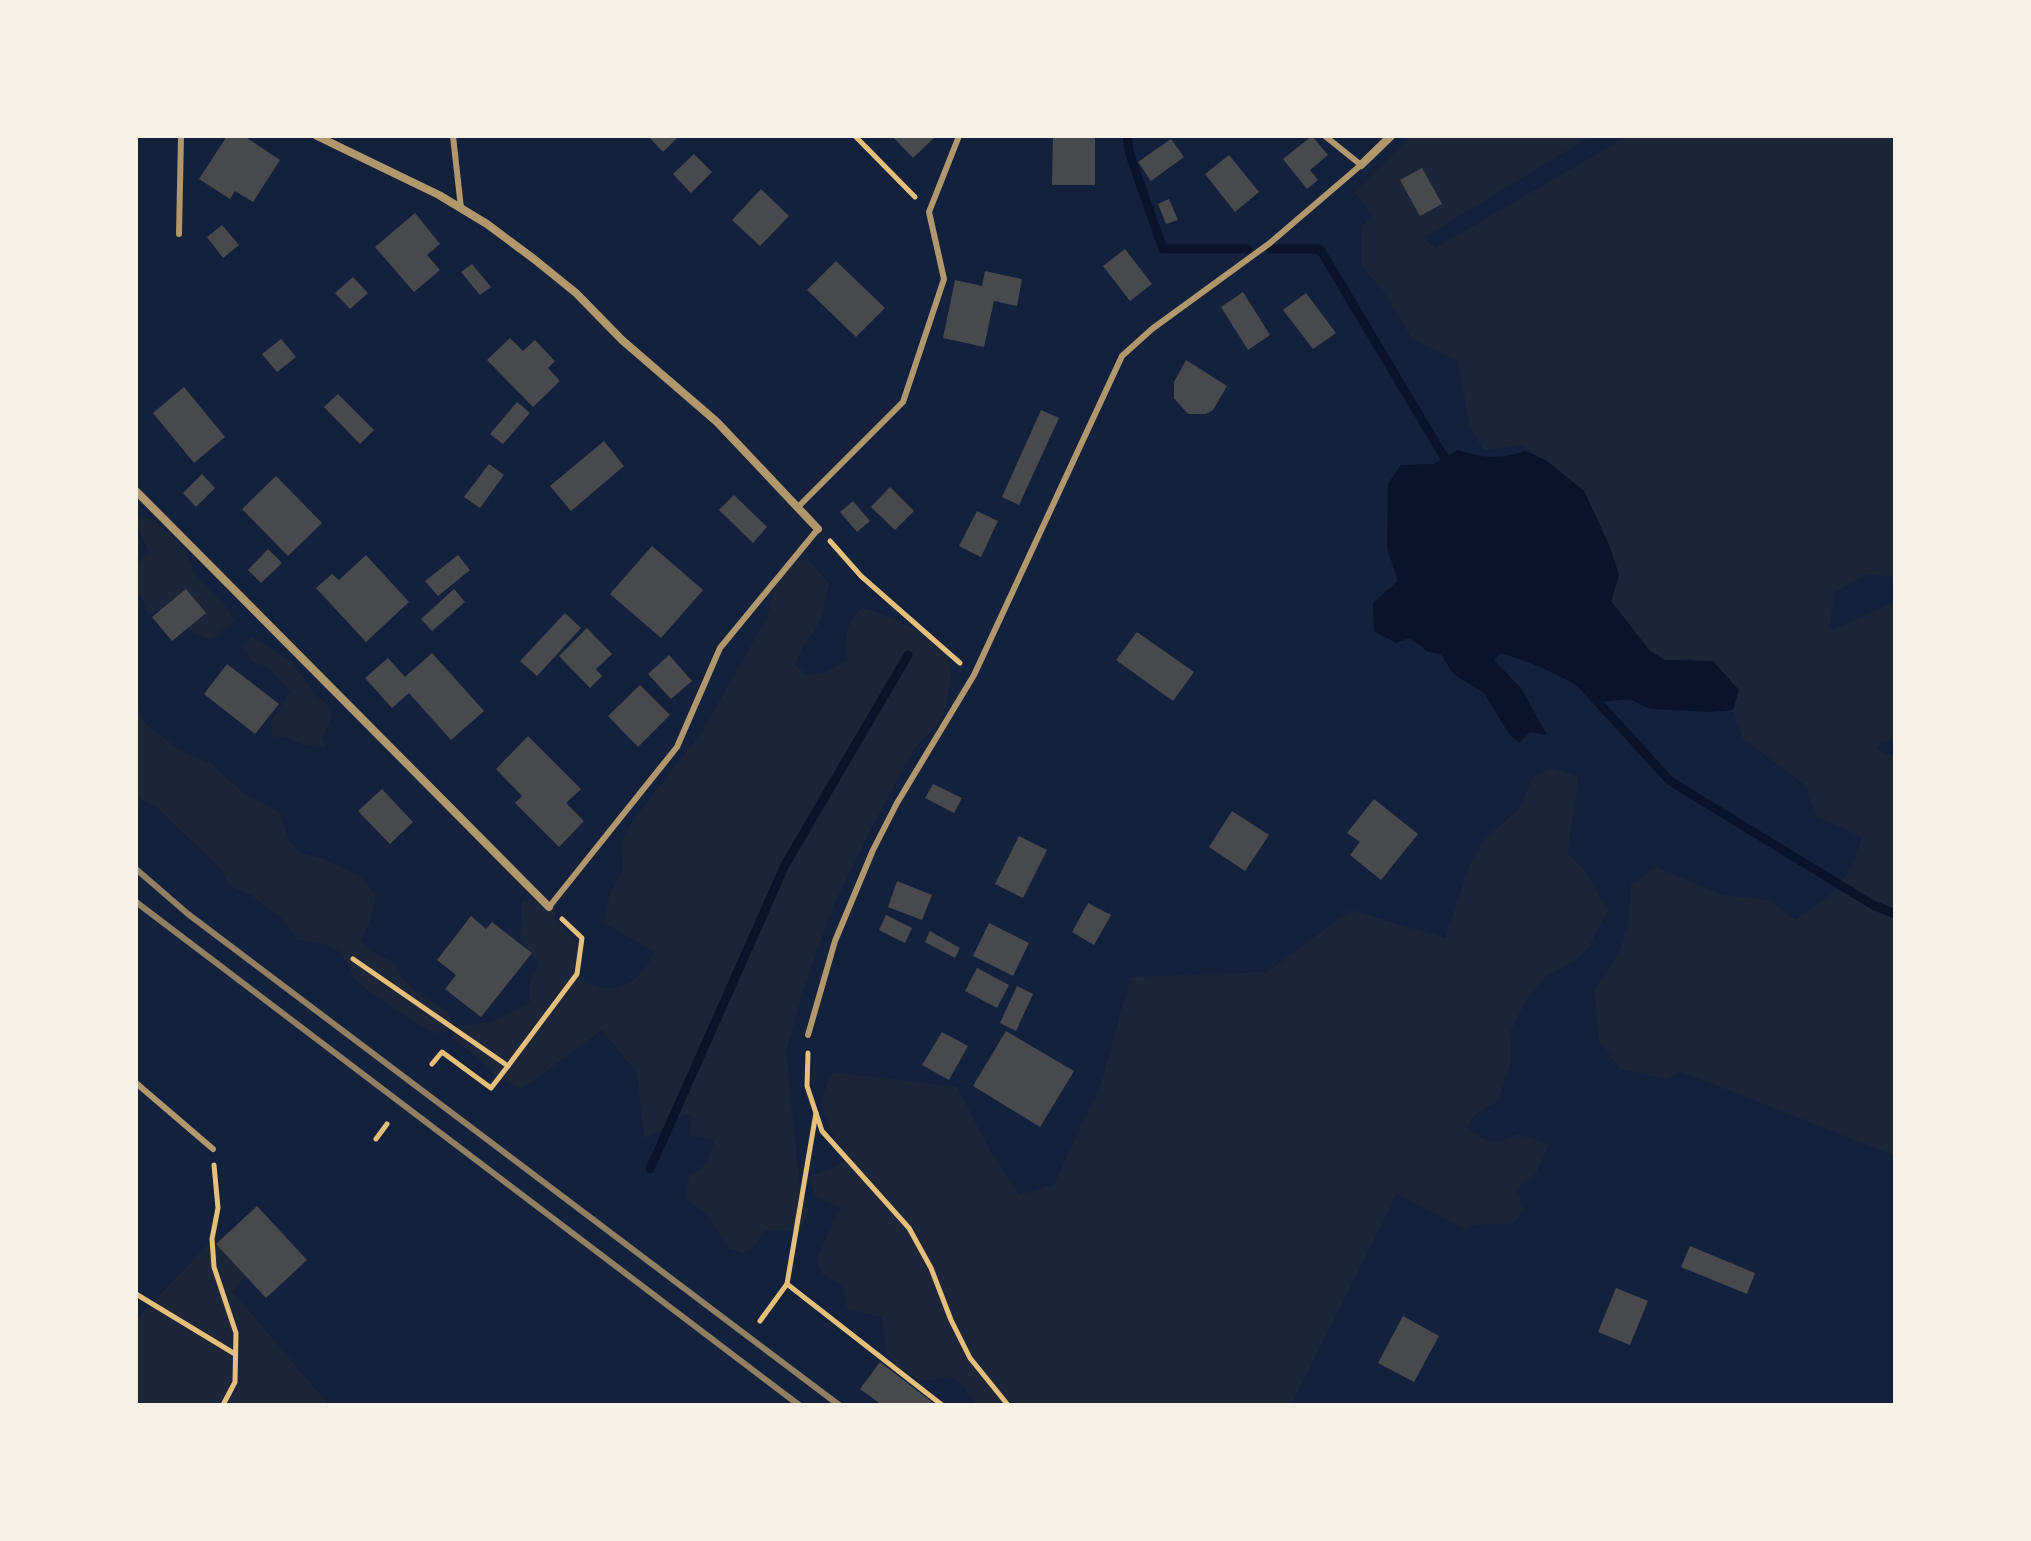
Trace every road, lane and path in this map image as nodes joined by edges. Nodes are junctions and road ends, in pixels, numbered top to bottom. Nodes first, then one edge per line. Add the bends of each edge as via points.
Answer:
1 (181, 136) edge
2 (317, 136) edge
3 (453, 136) edge
4 (855, 136) edge
5 (959, 136) edge
6 (1325, 136) edge
7 (1391, 136) edge
8 (1361, 165) junction
9 (461, 208) junction
10 (929, 212) junction
11 (179, 234) dead end
12 (136, 491) edge
13 (798, 507) junction
14 (818, 529) junction
15 (974, 675) junction
16 (549, 907) junction
17 (353, 959) dead end
18 (808, 1035) joint
19 (432, 1064) dead end
20 (508, 1066) junction
21 (136, 1083) edge
22 (816, 1112) junction
23 (387, 1124) dead end
24 (376, 1139) dead end
25 (213, 1149) joint
26 (787, 1284) junction
27 (136, 1294) edge
28 (760, 1321) dead end
29 (235, 1355) junction
30 (223, 1405) edge
31 (942, 1405) edge
32 (1008, 1405) edge

1 - 11 lane
2 - 9 street
3 - 9 lane
4 - 10 path
5 - 10 lane
6 - 8 lane
7 - 8 street
8 - 15 lane via 1270,243 1122,356
9 - 13 street via 576,293 717,422
10 - 13 lane via 944,279 903,402
12 - 16 street
13 - 14 street
14 - 15 path via 861,576
14 - 16 lane via 720,648 677,747
15 - 18 lane via 873,850 835,941
16 - 20 path via 582,938 577,974
17 - 20 path
18 - 22 path via 807,1086
19 - 20 path via 442,1052 491,1088
21 - 25 lane
22 - 26 path
22 - 32 path via 822,1131 909,1228 970,1358
23 - 24 path
25 - 29 path via 218,1208 214,1267 236,1333
26 - 28 path
26 - 31 path
27 - 29 path
29 - 30 path via 235,1382

